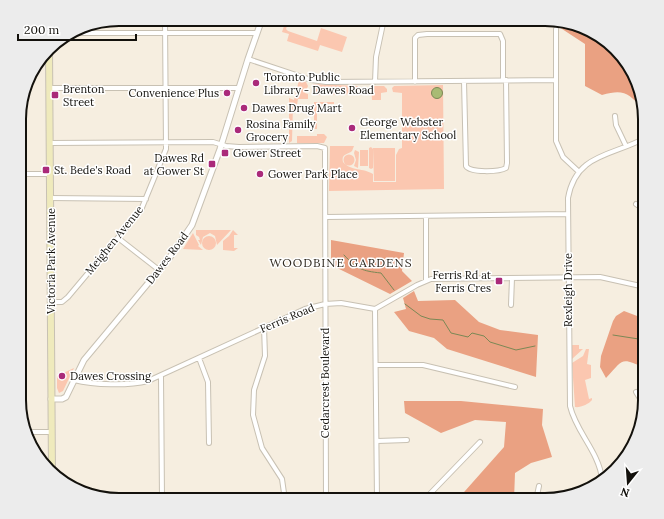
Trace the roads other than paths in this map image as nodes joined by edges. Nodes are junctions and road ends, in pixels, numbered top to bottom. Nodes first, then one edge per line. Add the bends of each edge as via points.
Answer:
1 (165, 26) edge
2 (260, 26) edge
3 (383, 26) edge
4 (556, 29) dead end
5 (165, 32) junction
6 (85, 33) edge
7 (257, 33) junction
8 (49, 58) edge
9 (248, 59) junction
10 (504, 80) junction
11 (555, 80) junction
12 (464, 81) junction
13 (375, 82) junction
14 (415, 82) junction
15 (50, 88) junction
16 (166, 88) junction
17 (239, 88) junction
18 (615, 116) dead end
19 (166, 142) junction
20 (638, 142) edge
21 (50, 143) junction
22 (222, 144) junction
23 (626, 146) junction
24 (578, 171) junction
25 (26, 174) edge
26 (50, 174) junction
27 (50, 198) junction
28 (146, 199) junction
29 (568, 214) junction
30 (326, 217) junction
31 (426, 217) junction
32 (118, 238) junction
33 (159, 270) junction
34 (512, 278) junction
35 (568, 278) junction
36 (426, 281) junction
37 (638, 286) edge
38 (51, 302) junction
39 (325, 304) junction
40 (511, 305) dead end
41 (375, 309) junction
42 (264, 328) junction
43 (199, 358) junction
44 (377, 365) junction
45 (161, 376) junction
46 (74, 380) junction
47 (516, 387) dead end
48 (636, 392) dead end
49 (638, 396) edge
50 (52, 399) junction
51 (32, 432) edge
52 (52, 432) junction
53 (407, 440) dead end
54 (377, 441) junction
55 (480, 442) dead end
56 (209, 443) dead end
57 (52, 465) edge
58 (601, 474) edge
59 (539, 486) dead end
60 (162, 493) edge
61 (284, 493) edge
62 (326, 493) edge
63 (377, 493) edge
64 (431, 493) edge
65 (538, 493) edge

1 - 5 street, Meighen Avenue
2 - 7 street, Dawes Road
3 - 13 street via 376,57
4 - 11 street
5 - 6 street
5 - 7 street
5 - 16 street, Meighen Avenue
7 - 9 street, Dawes Road
8 - 15 main road, Victoria Park Avenue
9 - 13 street via 319,81
9 - 17 street, Dawes Road
10 - 11 street
10 - 12 street
10 - 12 street via 506,168 471,171 466,166
10 - 14 street via 503,41 500,34 496,33 418,35 414,42
11 - 24 street via 557,144 566,161
12 - 14 street
13 - 14 street
15 - 16 street
15 - 21 main road, Victoria Park Avenue
16 - 17 street
16 - 19 street, Meighen Avenue
17 - 22 street, Dawes Road
18 - 23 street via 616,125
19 - 21 street
19 - 22 street
19 - 28 street, Meighen Avenue via 165,152
20 - 23 street
21 - 26 main road, Victoria Park Avenue
22 - 30 street, Cedarcrest Boulevard via 239,147 322,147 326,150
22 - 33 street, Dawes Road via 192,225
23 - 24 street via 591,161
24 - 29 street, Rexleigh Drive via 570,189
25 - 26 street
26 - 27 main road, Victoria Park Avenue
27 - 28 street
27 - 38 main road, Victoria Park Avenue
28 - 32 street, Meighen Avenue via 141,210
29 - 31 street
29 - 35 street, Rexleigh Drive
30 - 31 street
30 - 39 street, Cedarcrest Boulevard
31 - 36 street
32 - 33 street
32 - 38 street, Meighen Avenue via 68,297 62,302
33 - 46 street, Dawes Road via 84,360
34 - 35 street
34 - 36 street via 451,278
34 - 40 street
35 - 37 street via 609,278
35 - 58 street, Rexleigh Drive via 570,406 576,423 597,458
36 - 41 street
38 - 50 main road, Victoria Park Avenue
39 - 41 street, Ferris Road via 352,304
39 - 42 street, Ferris Road via 301,310
39 - 62 street, Cedarcrest Boulevard
41 - 44 street
42 - 43 street, Ferris Road
42 - 61 street via 265,356 254,390 253,415 262,448 282,479
43 - 45 street, Ferris Road
43 - 56 street via 208,379
44 - 47 street via 423,365
44 - 54 street
45 - 46 street, Ferris Road via 135,383 85,383
45 - 60 street
46 - 50 street, Dawes Road via 64,398
48 - 49 street
50 - 52 main road, Victoria Park Avenue
51 - 52 street
52 - 57 main road, Victoria Park Avenue
53 - 54 street
54 - 63 street
55 - 64 street
59 - 65 street

